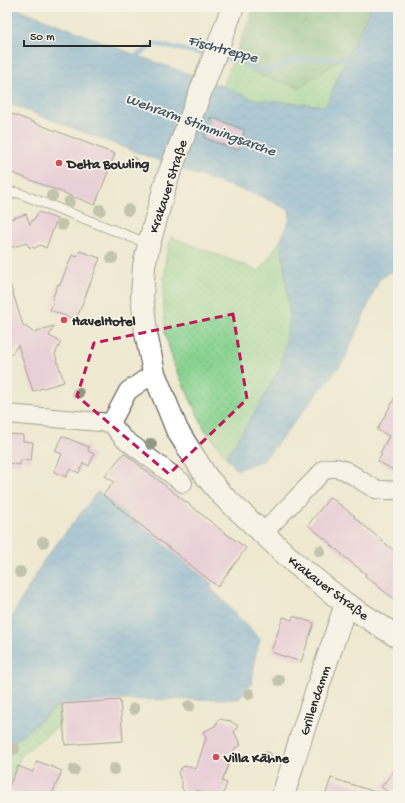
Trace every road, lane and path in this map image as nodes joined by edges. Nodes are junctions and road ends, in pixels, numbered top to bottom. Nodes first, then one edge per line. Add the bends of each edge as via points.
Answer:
1 (233, 7) edge
2 (7, 196) edge
3 (149, 244) junction
4 (154, 372) junction
5 (7, 414) edge
6 (111, 423) junction
7 (183, 483) dead end
8 (398, 490) edge
9 (262, 534) junction
10 (346, 604) junction
11 (398, 637) edge
12 (283, 796) edge

1 - 3 main road, Krakauer Straße via 166,182
2 - 3 lane via 16,192
3 - 4 main road, Krakauer Straße via 144,266 142,296
4 - 6 street via 128,391
4 - 9 main road, Krakauer Straße via 177,430 206,476
5 - 6 street
6 - 7 street via 123,438
8 - 9 street via 377,489 345,470 333,466 325,469
9 - 10 main road, Krakauer Straße
10 - 11 main road, Krakauer Straße
10 - 12 main road, Grillendamm

